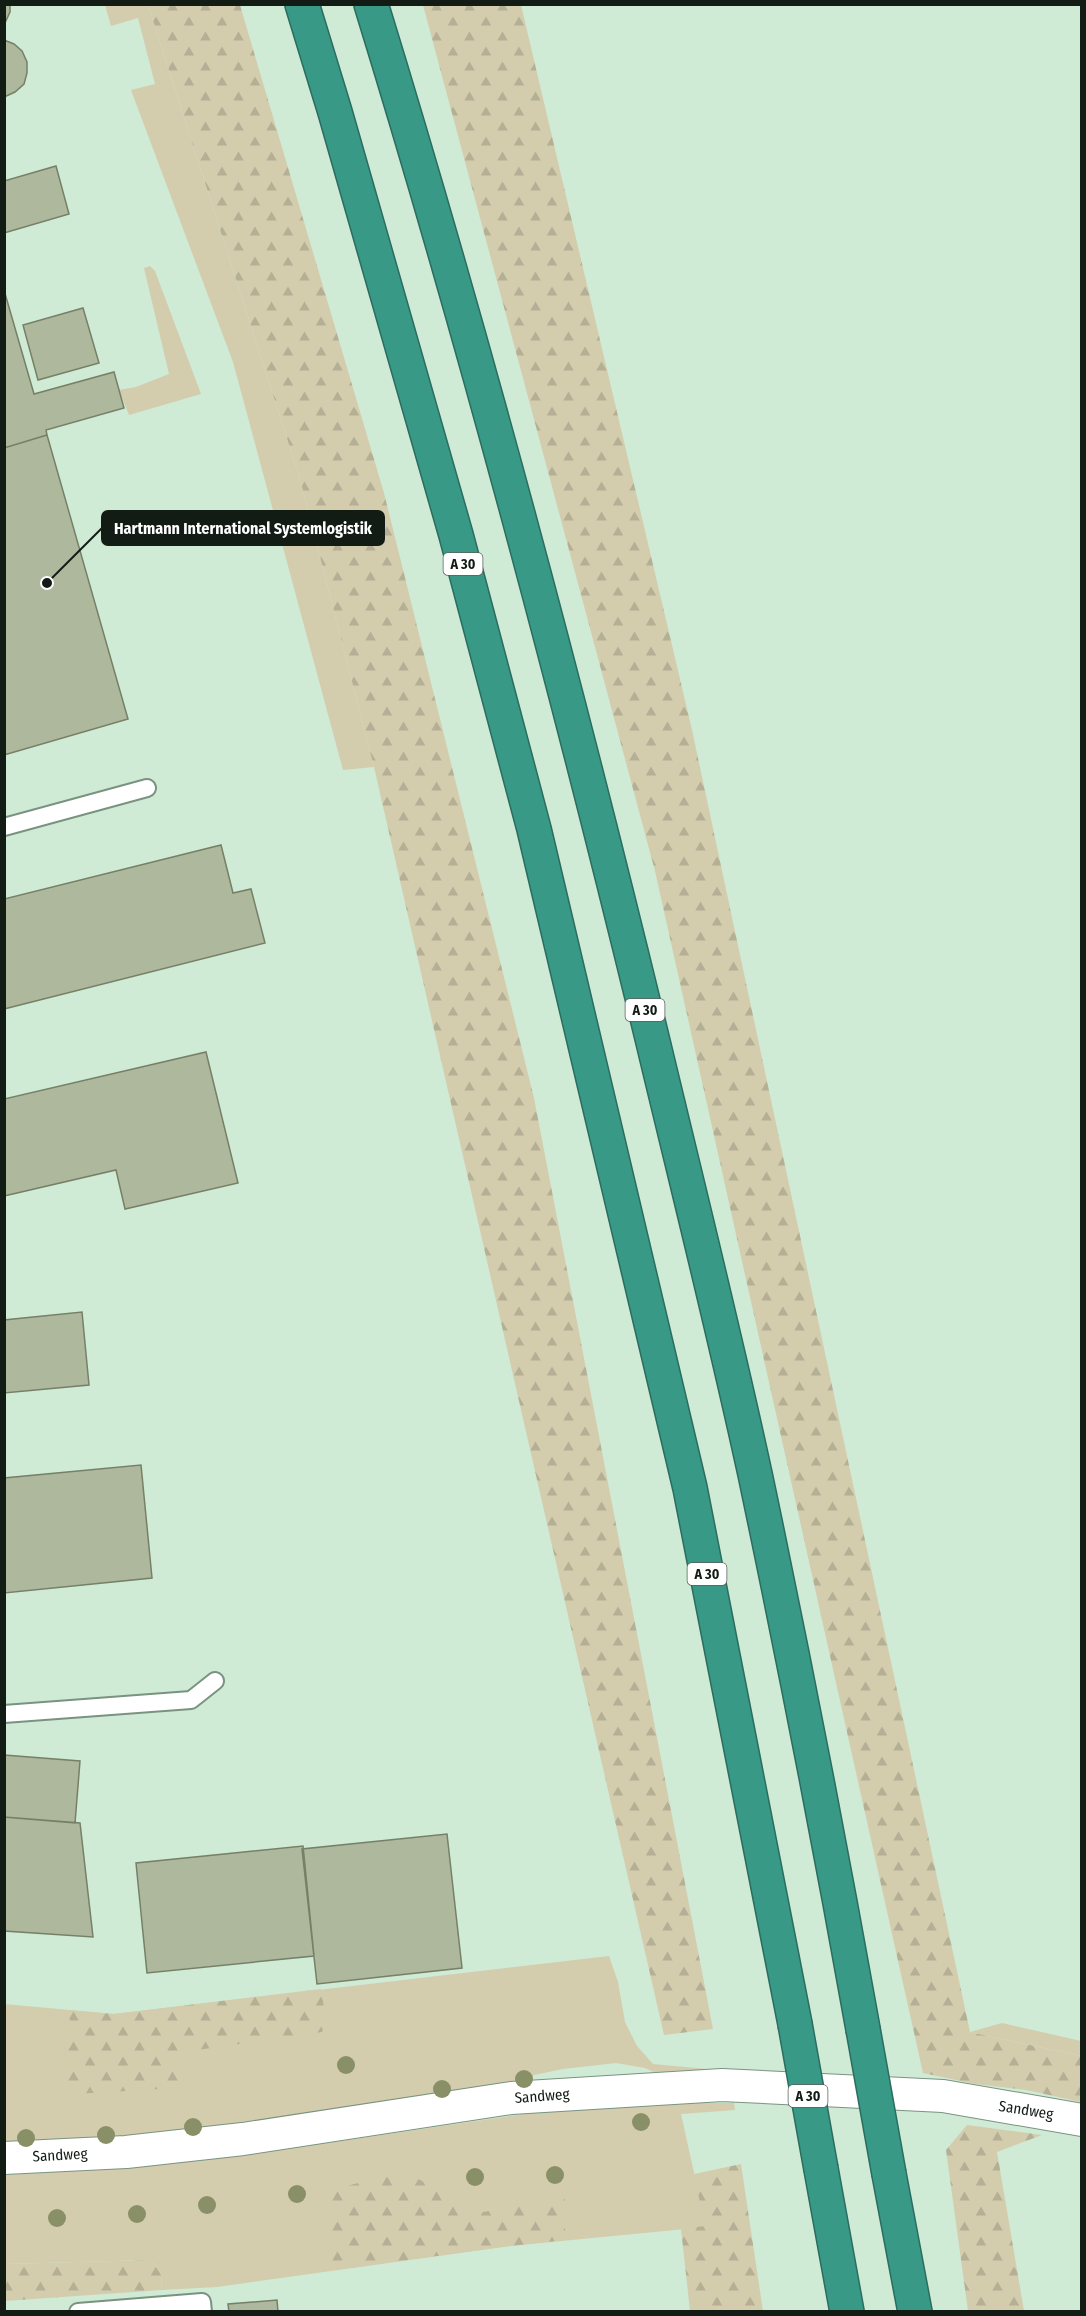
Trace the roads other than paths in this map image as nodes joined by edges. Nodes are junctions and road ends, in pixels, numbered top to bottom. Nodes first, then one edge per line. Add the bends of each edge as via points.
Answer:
1 (302, 4) edge
2 (371, 4) edge
3 (147, 788) dead end
4 (4, 827) edge
5 (215, 1681) dead end
6 (4, 1714) edge
7 (1082, 2120) edge
8 (4, 2158) edge
9 (840, 2270) junction
10 (78, 2312) edge
11 (203, 2312) edge
12 (840, 2312) edge
13 (847, 2312) edge
14 (915, 2312) edge

1 - 9 highway, A 30, bridge via 456,535 534,829 690,1488
2 - 14 highway, A 30, bridge via 519,520 604,839 754,1469 824,1810
3 - 4 lane
5 - 6 lane via 191,1701
7 - 8 street, Sandweg via 943,2096 722,2085 512,2098 243,2139 126,2152
9 - 12 highway
9 - 13 highway, A 30
10 - 11 lane via 202,2302

